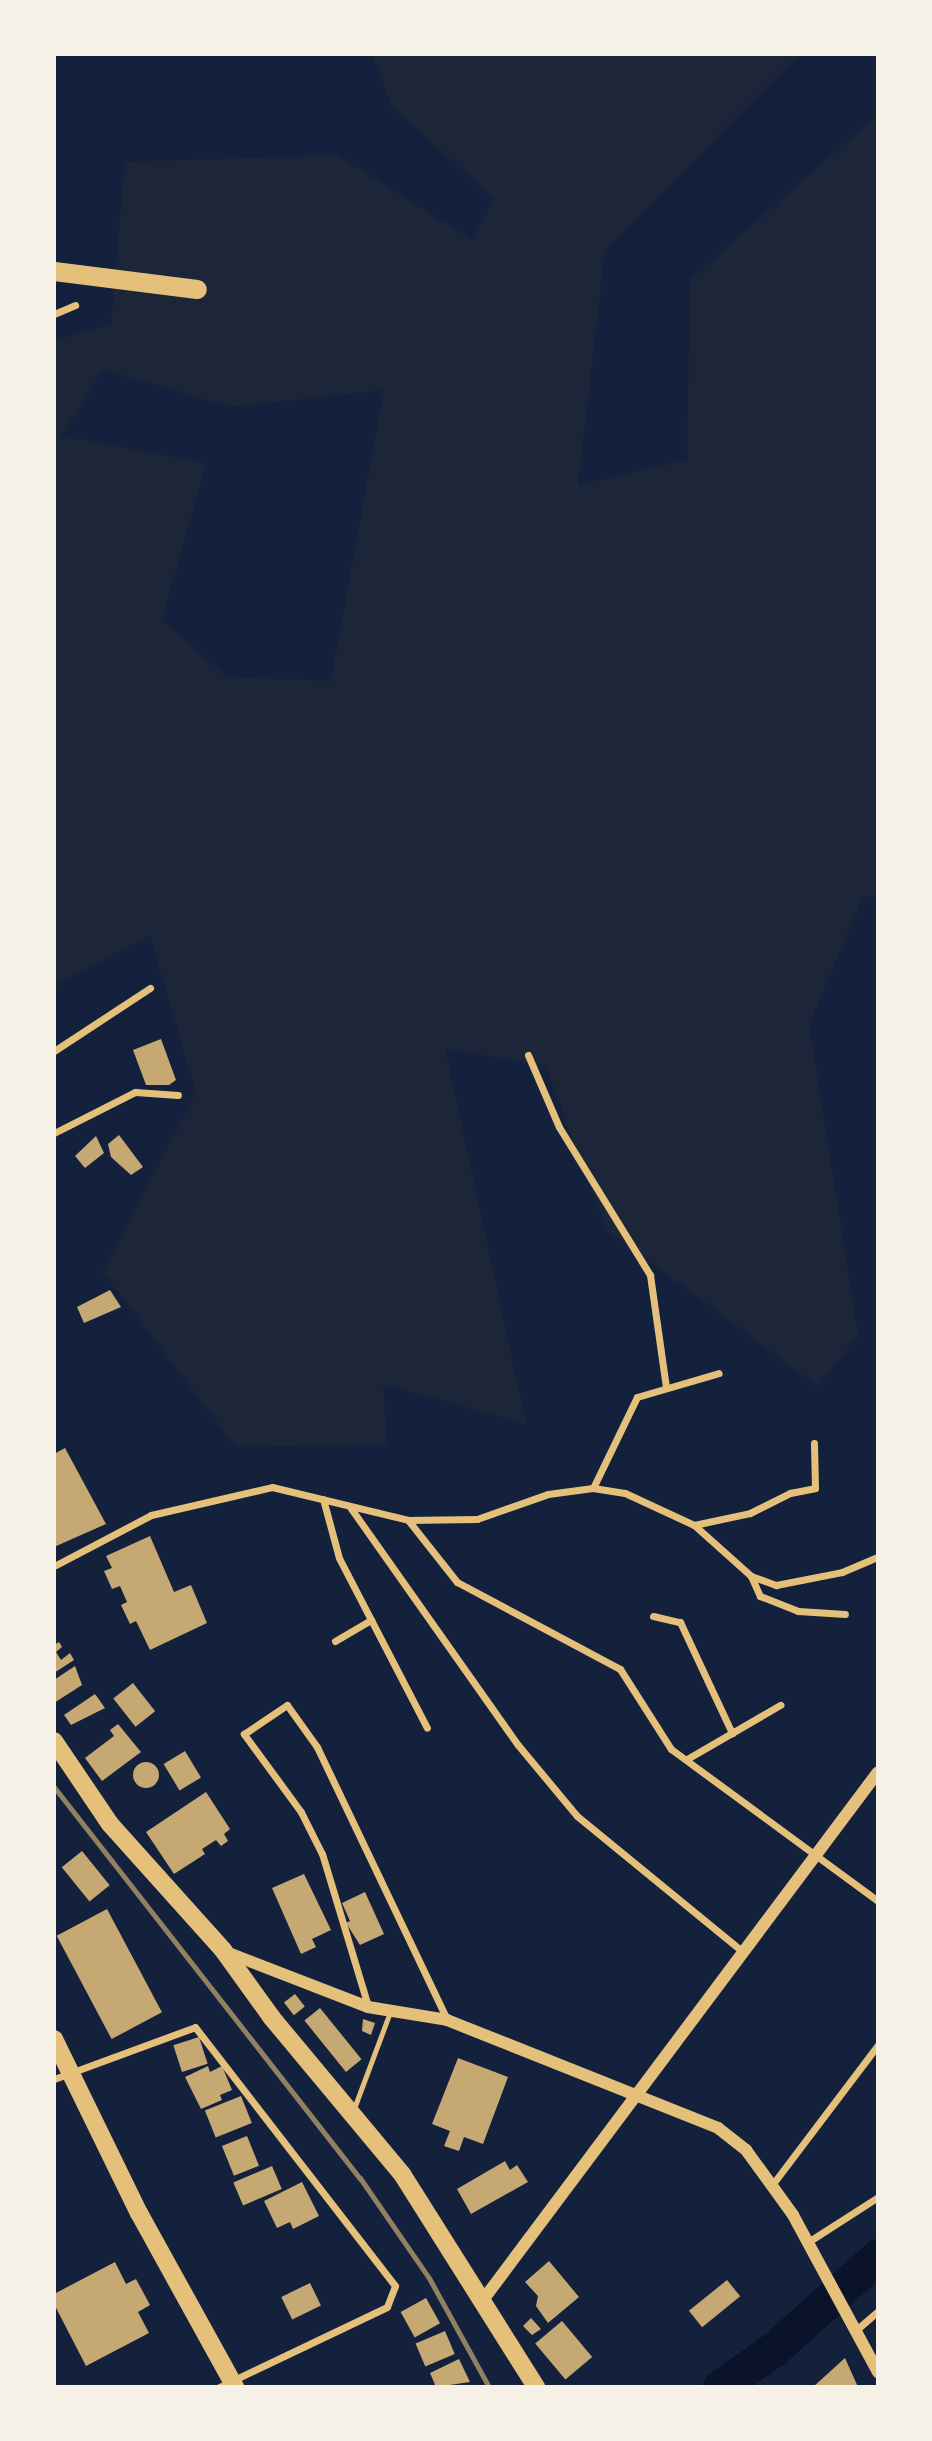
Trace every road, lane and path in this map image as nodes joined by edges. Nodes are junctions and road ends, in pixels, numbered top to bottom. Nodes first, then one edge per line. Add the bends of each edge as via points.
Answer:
1 (54, 271) edge
2 (197, 289) dead end
3 (75, 305) dead end
4 (54, 314) edge
5 (150, 988) dead end
6 (54, 1051) edge
7 (528, 1055) dead end
8 (178, 1095) dead end
9 (54, 1133) edge
10 (719, 1373) dead end
11 (666, 1388) junction
12 (814, 1443) dead end
13 (593, 1488) junction
14 (323, 1499) junction
15 (350, 1507) junction
16 (408, 1520) junction
17 (694, 1525) junction
18 (878, 1557) edge
19 (54, 1566) edge
20 (751, 1576) junction
21 (845, 1614) dead end
22 (653, 1616) dead end
23 (371, 1620) junction
24 (335, 1640) dead end
25 (780, 1705) dead end
26 (427, 1728) dead end
27 (732, 1733) junction
28 (54, 1741) edge
29 (687, 1759) junction
30 (878, 1772) edge
31 (813, 1857) junction
32 (878, 1901) edge
33 (223, 1950) junction
34 (743, 1952) junction
35 (368, 2007) junction
36 (391, 2010) junction
37 (446, 2021) junction
38 (54, 2039) edge
39 (878, 2045) edge
40 (72, 2071) junction
41 (54, 2079) edge
42 (635, 2098) junction
43 (351, 2114) junction
44 (772, 2185) junction
45 (878, 2197) edge
46 (810, 2248) junction
47 (483, 2300) junction
48 (878, 2311) edge
49 (851, 2326) junction
50 (878, 2372) edge
51 (229, 2385) edge
52 (536, 2387) edge

1 - 2 highway
3 - 4 street
5 - 6 street
7 - 11 street via 559,1127 650,1275
8 - 9 street via 135,1092
10 - 11 street
11 - 13 street via 637,1397
12 - 17 street via 815,1488 790,1493 750,1513
13 - 16 street via 548,1494 477,1518
13 - 17 street via 625,1493
14 - 15 street
14 - 19 street via 272,1488 229,1495 151,1515
14 - 23 street via 339,1558
15 - 16 street
15 - 34 street via 518,1745 578,1816
16 - 29 street via 457,1582 620,1669 671,1749
17 - 20 street
18 - 20 street via 842,1572 776,1586
20 - 21 street via 760,1596 798,1611
22 - 27 street via 680,1622
23 - 24 street
23 - 26 street
25 - 27 street
27 - 29 street
28 - 33 main road via 110,1824
29 - 31 street
30 - 31 street
31 - 32 street
31 - 34 street
33 - 35 street
33 - 43 main road
34 - 42 street
35 - 36 street
35 - 37 street via 322,1854 301,1812 244,1734 287,1705 317,1747
36 - 37 street
36 - 43 lane
37 - 42 street
38 - 40 main road
39 - 44 street
40 - 41 street
40 - 51 main road via 139,2213
40 - 51 street via 195,2028 395,2286 387,2307
42 - 44 street via 718,2128 746,2150
42 - 47 street
43 - 47 main road via 402,2174
44 - 46 street
45 - 46 street
46 - 49 street
47 - 52 main road
48 - 49 street
49 - 50 street

